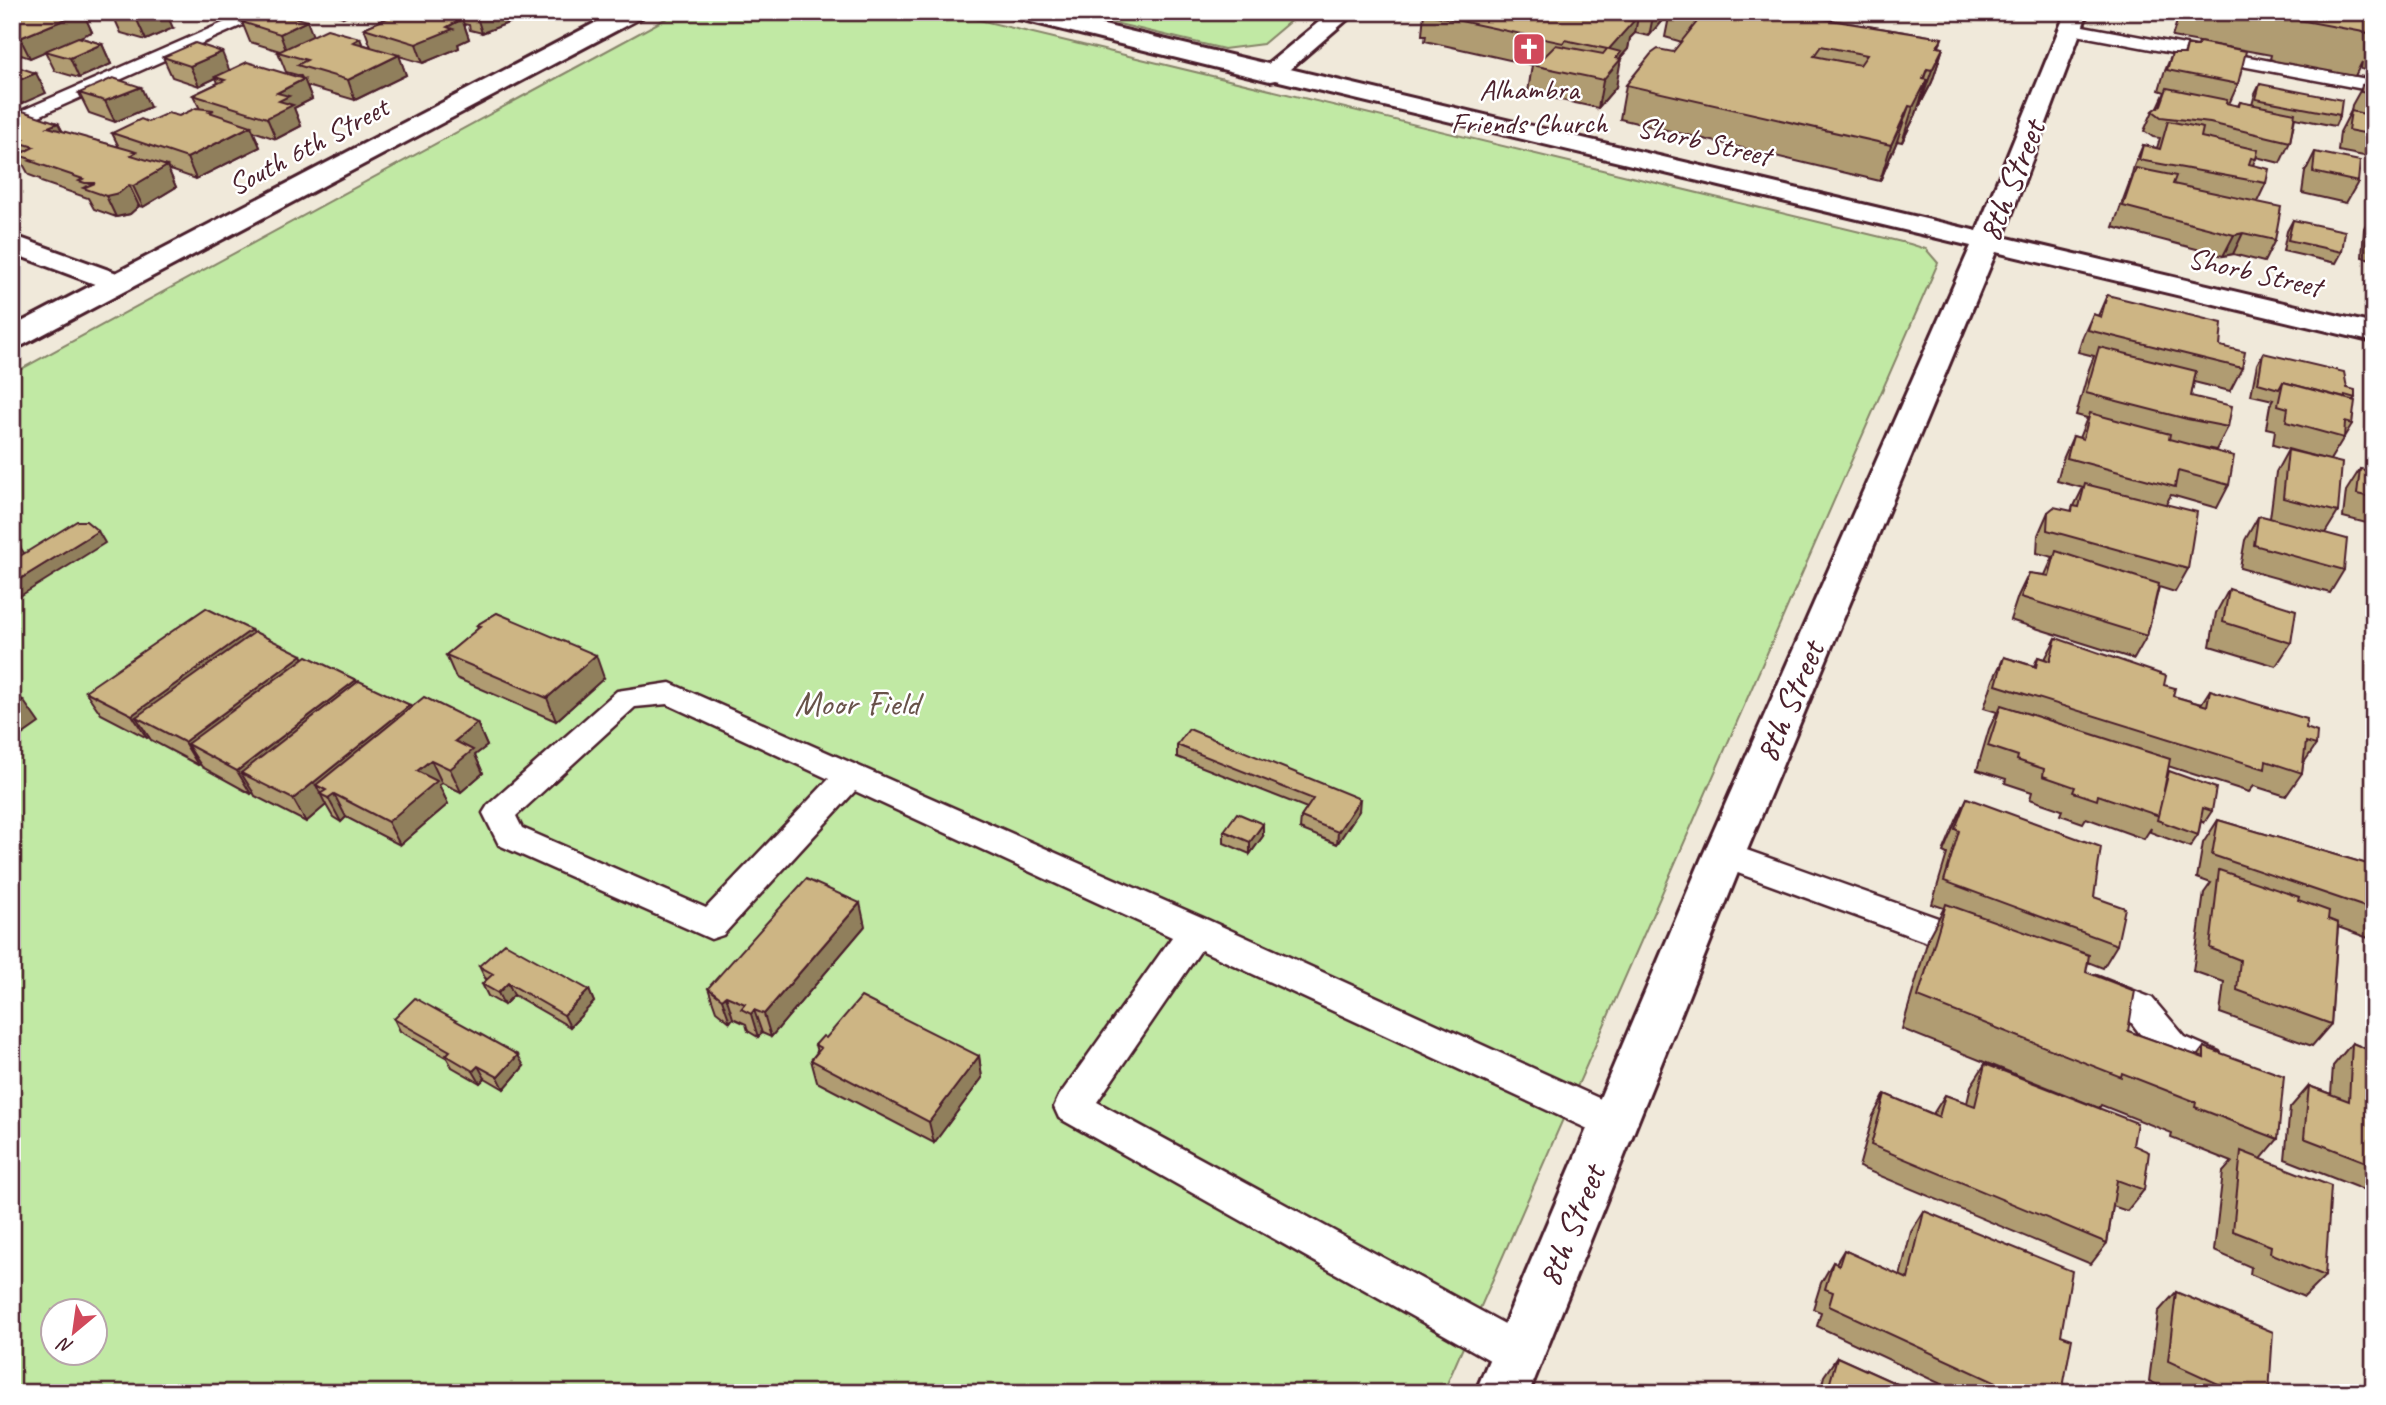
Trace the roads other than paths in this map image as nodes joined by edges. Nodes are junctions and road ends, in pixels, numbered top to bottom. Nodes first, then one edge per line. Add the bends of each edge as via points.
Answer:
1 (263, 12) edge
2 (634, 12) edge
3 (1019, 12) edge
4 (1345, 12) edge
5 (2073, 26) edge
6 (1270, 74) junction
7 (2372, 86) edge
8 (2304, 89) dead end
9 (12, 122) edge
10 (1987, 241) junction
11 (12, 243) edge
12 (118, 283) junction
13 (2374, 334) edge
14 (12, 340) edge
15 (852, 774) junction
16 (1724, 855) junction
17 (1196, 930) junction
18 (1996, 953) edge
19 (2072, 981) edge
20 (2218, 1068) edge
21 (1614, 1123) junction
22 (1519, 1354) junction
23 (1502, 1393) edge

1 - 9 lane
2 - 12 street, South 6th Street
3 - 6 street, Shorb Street
4 - 6 street
5 - 7 lane
5 - 8 lane via 2277,78
5 - 10 street, 8th Street
6 - 10 street, Shorb Street
10 - 13 street, Shorb Street
10 - 16 street, 8th Street
11 - 12 street
12 - 14 street, South 6th Street
15 - 15 lane via 670,693 627,698 499,813 510,835 711,925
15 - 17 lane
16 - 18 lane
16 - 21 street, 8th Street
17 - 21 lane
17 - 22 lane via 1072,1107
19 - 20 lane via 2140,1008 2172,1048
21 - 22 street, 8th Street
22 - 23 street, 8th Street

